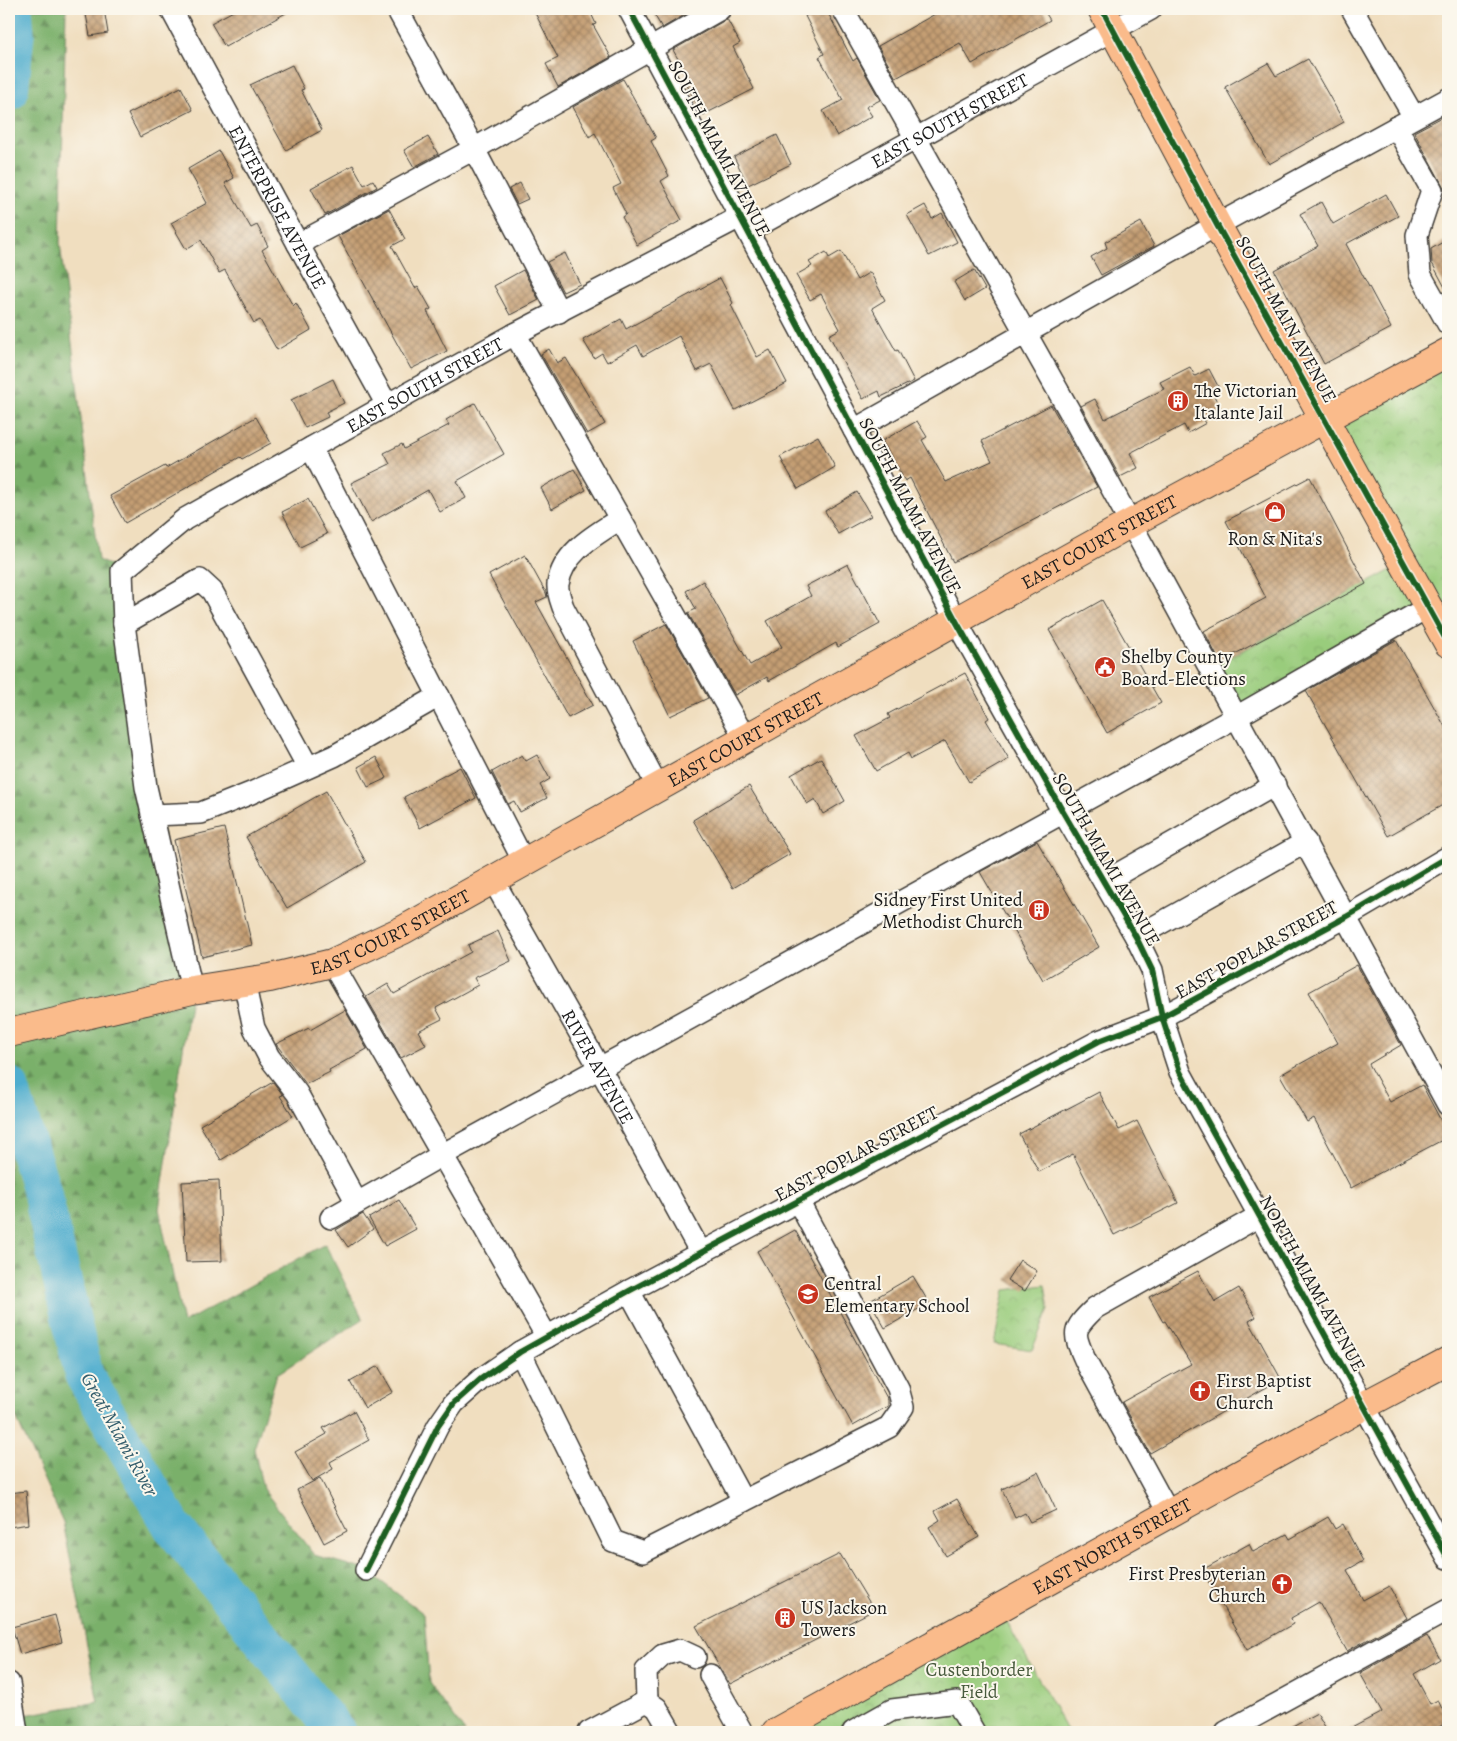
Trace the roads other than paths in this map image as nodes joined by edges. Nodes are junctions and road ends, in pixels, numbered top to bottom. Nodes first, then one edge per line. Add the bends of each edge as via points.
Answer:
1 (171, 9) edge
2 (397, 9) edge
3 (629, 9) edge
4 (720, 9) edge
5 (843, 9) edge
6 (1152, 9) edge
7 (1352, 9) edge
8 (1108, 19) edge
9 (650, 49) junction
10 (1448, 99) edge
11 (1405, 122) junction
12 (915, 139) junction
13 (474, 149) junction
14 (744, 224) junction
15 (1217, 225) junction
16 (298, 244) junction
17 (559, 312) junction
18 (1448, 324) edge
19 (516, 334) junction
20 (1025, 334) junction
21 (1448, 352) edge
22 (387, 405) junction
23 (1325, 418) junction
24 (854, 430) junction
25 (311, 448) junction
26 (620, 519) junction
27 (1131, 523) junction
28 (1428, 607) junction
29 (956, 621) junction
30 (124, 624) junction
31 (1448, 643) edge
32 (439, 696) junction
33 (1238, 716) junction
34 (745, 738) junction
35 (308, 768) junction
36 (1275, 785) junction
37 (658, 787) junction
38 (1063, 812) junction
39 (152, 815) junction
40 (1306, 842) junction
41 (1448, 857) edge
42 (524, 862) junction
43 (492, 880) junction
44 (1104, 882) junction
45 (1346, 917) junction
46 (1136, 937) junction
47 (332, 962) junction
48 (244, 982) junction
49 (192, 990) junction
50 (1162, 1017) junction
51 (9, 1033) edge
52 (599, 1068) junction
53 (1448, 1105) edge
54 (442, 1155) junction
55 (798, 1201) junction
56 (358, 1203) junction
57 (1259, 1216) junction
58 (331, 1218) dead end
59 (701, 1253) junction
60 (629, 1291) junction
61 (547, 1337) junction
62 (520, 1352) junction
63 (1448, 1361) edge
64 (1364, 1406) junction
65 (743, 1501) junction
66 (1169, 1514) junction
67 (1448, 1558) edge
68 (366, 1570) dead end
69 (1448, 1610) edge
70 (695, 1657) dead end
71 (710, 1675) dead end
72 (9, 1683) edge
73 (647, 1701) junction
74 (1239, 1729) edge
75 (17, 1732) edge
76 (589, 1732) edge
77 (671, 1732) edge
78 (742, 1732) edge
79 (776, 1732) edge
80 (853, 1732) edge
81 (974, 1732) edge

1 - 16 street, ENTERPRISE AVENUE
2 - 13 street
3 - 9 street, SOUTH MIAMI AVENUE
4 - 9 street
5 - 12 street
6 - 8 street, EAST SOUTH STREET
7 - 11 street
8 - 12 street, EAST SOUTH STREET
8 - 15 main road, SOUTH MAIN AVENUE
9 - 13 street
9 - 14 street, SOUTH MIAMI AVENUE
10 - 11 street
11 - 15 street
11 - 18 street via 1432,190 1417,235 1420,274
12 - 14 street, EAST SOUTH STREET
12 - 20 street
13 - 16 street
13 - 17 street
14 - 17 street, EAST SOUTH STREET
14 - 24 street, SOUTH MIAMI AVENUE
15 - 20 street
15 - 23 main road, SOUTH MAIN AVENUE
16 - 22 street, ENTERPRISE AVENUE
17 - 19 street, EAST SOUTH STREET
19 - 22 street, EAST SOUTH STREET
19 - 26 street
20 - 24 street
20 - 27 street
21 - 23 main road, EAST COURT STREET
22 - 25 street, EAST SOUTH STREET
23 - 27 main road, EAST COURT STREET
23 - 28 main road, SOUTH MAIN AVENUE
24 - 29 street, SOUTH MIAMI AVENUE
25 - 30 street, EAST SOUTH STREET via 185,519 122,571
25 - 32 street
26 - 34 street
26 - 37 street via 588,540 566,561 558,586 563,607
27 - 29 main road, EAST COURT STREET
27 - 33 street
28 - 31 main road, SOUTH MAIN AVENUE
28 - 33 street
29 - 34 main road, EAST COURT STREET
29 - 38 street, SOUTH MIAMI AVENUE
30 - 35 street via 200,580 212,591
30 - 39 street
32 - 35 street
32 - 42 street
33 - 36 street
33 - 38 street
34 - 37 main road, EAST COURT STREET
35 - 39 street via 201,813
36 - 40 street
36 - 44 street
37 - 42 main road, EAST COURT STREET
38 - 44 street, SOUTH MIAMI AVENUE
38 - 52 street
39 - 49 street
40 - 45 street
40 - 46 street
41 - 45 street, EAST POPLAR STREET
42 - 43 main road, EAST COURT STREET
43 - 47 main road, EAST COURT STREET via 404,930
43 - 52 street, RIVER AVENUE
44 - 46 street, SOUTH MIAMI AVENUE
45 - 50 street, EAST POPLAR STREET
45 - 53 street
46 - 50 street, SOUTH MIAMI AVENUE via 1152,970
47 - 48 main road, EAST COURT STREET
47 - 54 street
48 - 49 main road, EAST COURT STREET
48 - 56 street via 254,1028 269,1056 297,1094
49 - 51 main road, EAST COURT STREET
50 - 55 street, EAST POPLAR STREET via 1099,1041
50 - 57 street, NORTH MIAMI AVENUE via 1180,1072
52 - 54 street
52 - 59 street, RIVER AVENUE
54 - 56 street
54 - 61 street
55 - 59 street, EAST POPLAR STREET
55 - 65 street via 898,1388 903,1408 889,1428
56 - 58 street
57 - 64 street, NORTH MIAMI AVENUE
57 - 66 street via 1095,1308 1079,1323 1075,1338 1086,1362
59 - 60 street, EAST POPLAR STREET
60 - 61 street, EAST POPLAR STREET
60 - 65 street
61 - 62 street, EAST POPLAR STREET
62 - 65 street via 614,1540 643,1552
62 - 68 street, EAST POPLAR STREET via 454,1403 438,1426
63 - 64 main road, EAST NORTH STREET
64 - 66 main road, EAST NORTH STREET
64 - 67 street, NORTH MIAMI AVENUE
66 - 79 main road, EAST NORTH STREET
69 - 74 street
70 - 73 street via 680,1650 663,1654 646,1671
71 - 78 street
72 - 75 street
73 - 76 street
73 - 77 street via 657,1708
80 - 81 street via 892,1710 957,1702

